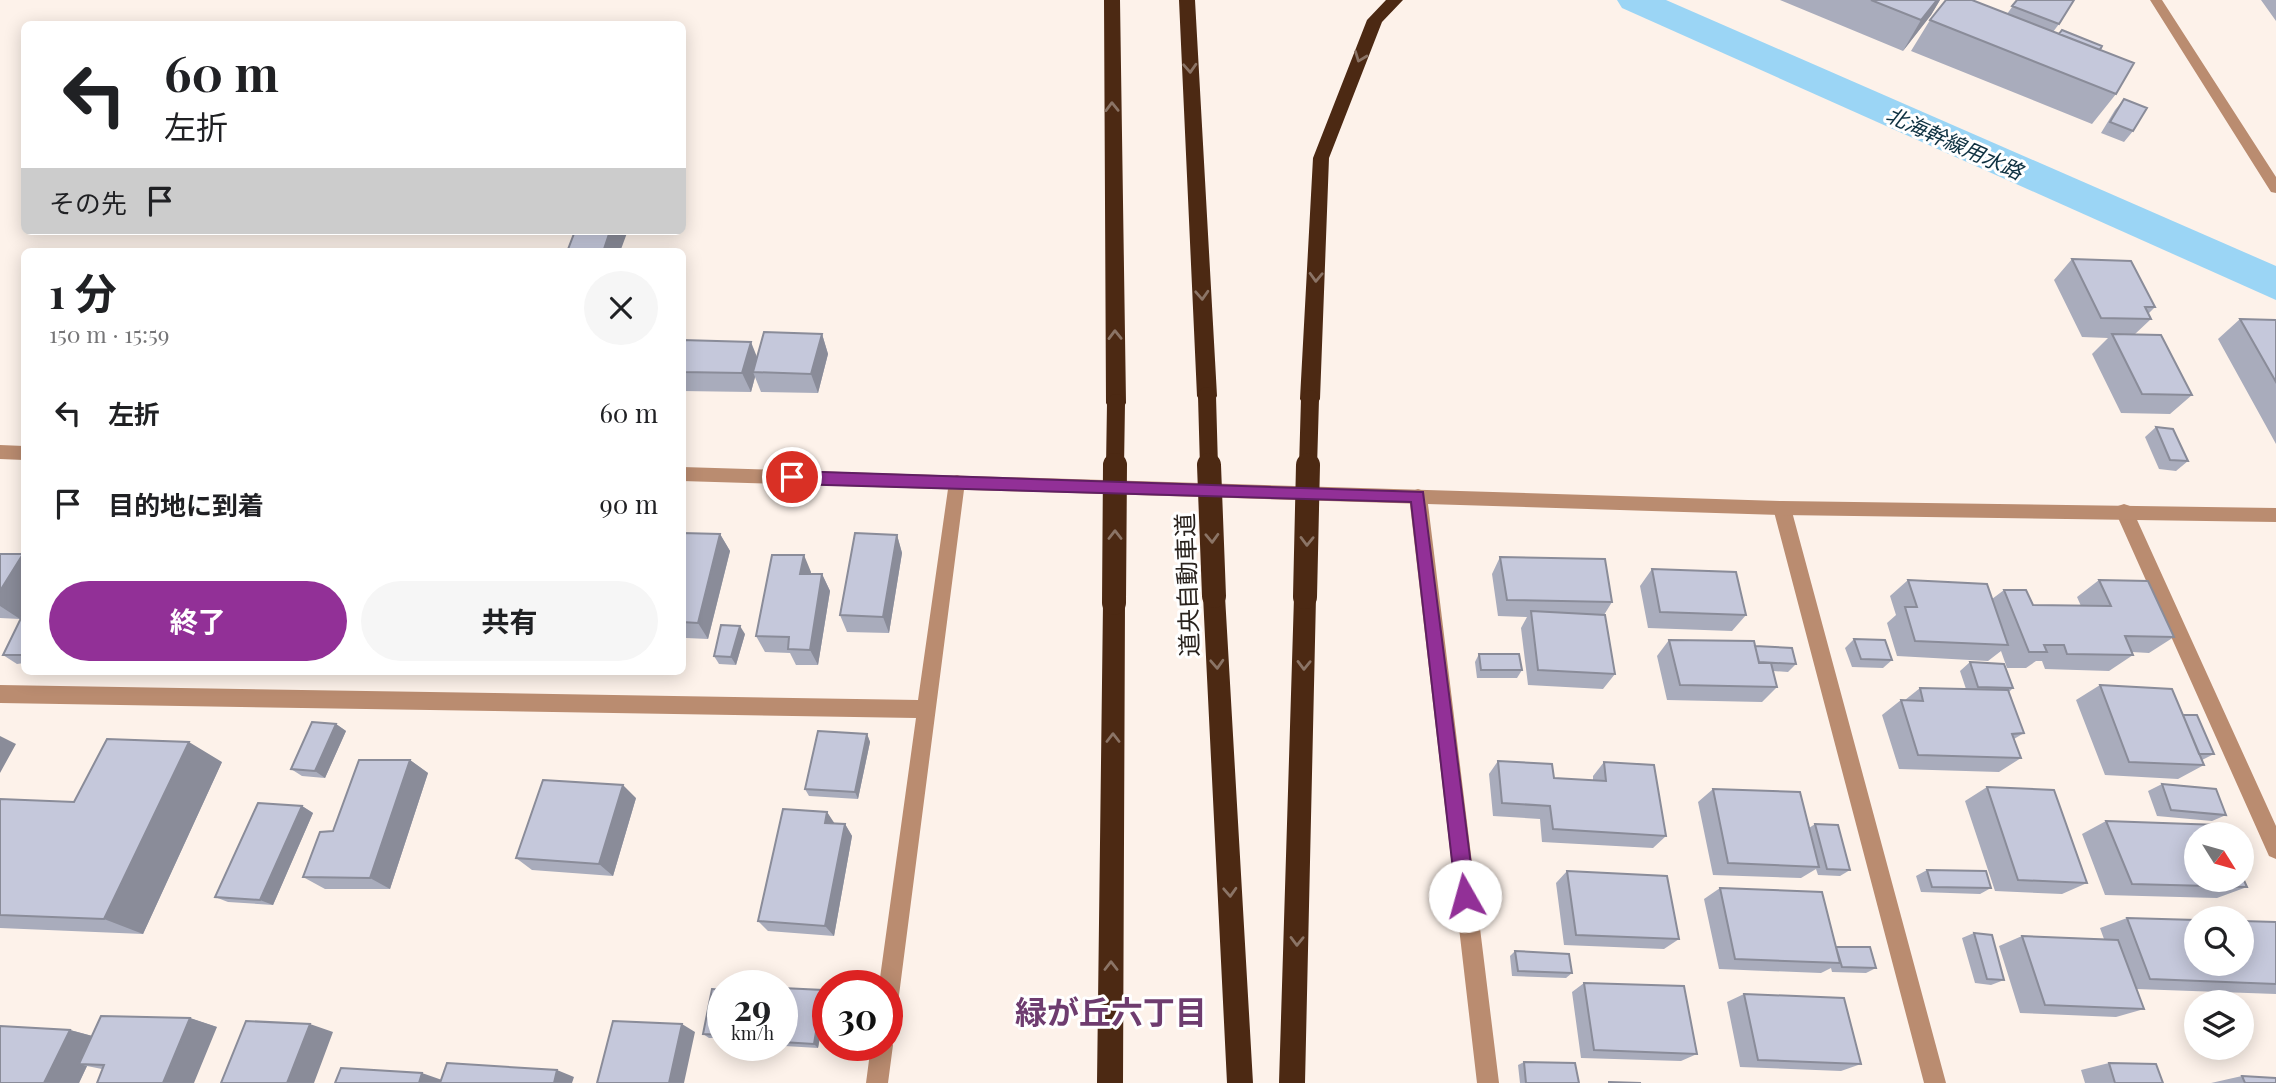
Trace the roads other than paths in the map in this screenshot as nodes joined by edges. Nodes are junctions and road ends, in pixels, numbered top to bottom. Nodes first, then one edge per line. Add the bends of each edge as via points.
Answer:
1 (1105, 0) edge
2 (1112, 0) edge
3 (1187, 0) edge
4 (1395, 0) edge
5 (2156, 0) edge
6 (1111, 55) junction
7 (2276, 188) edge
8 (0, 452) edge
9 (21, 453) edge
10 (686, 474) edge
11 (957, 482) junction
12 (1418, 496) junction
13 (1782, 508) junction
14 (2124, 511) junction
15 (2276, 515) edge
16 (0, 694) edge
17 (927, 709) junction
18 (2276, 849) edge
19 (891, 970) edge
20 (880, 1061) edge
21 (877, 1083) edge
22 (1110, 1083) edge
23 (1240, 1083) edge
24 (1292, 1083) edge
25 (1488, 1083) edge
26 (1935, 1083) edge

1 - 6 highway
2 - 6 highway
3 -> 23 highway, 道央自動車道, bridge
4 -> 24 highway, bridge via 1375,20 1321,158
5 - 7 street
22 -> 6 highway, bridge via 1116,403
8 - 9 street
10 - 11 street
11 - 12 street
11 - 17 street
12 - 13 street
12 - 25 street
13 - 14 street
13 - 26 street
14 - 15 street
14 - 18 street
16 - 17 street
17 - 19 street
20 - 21 street

